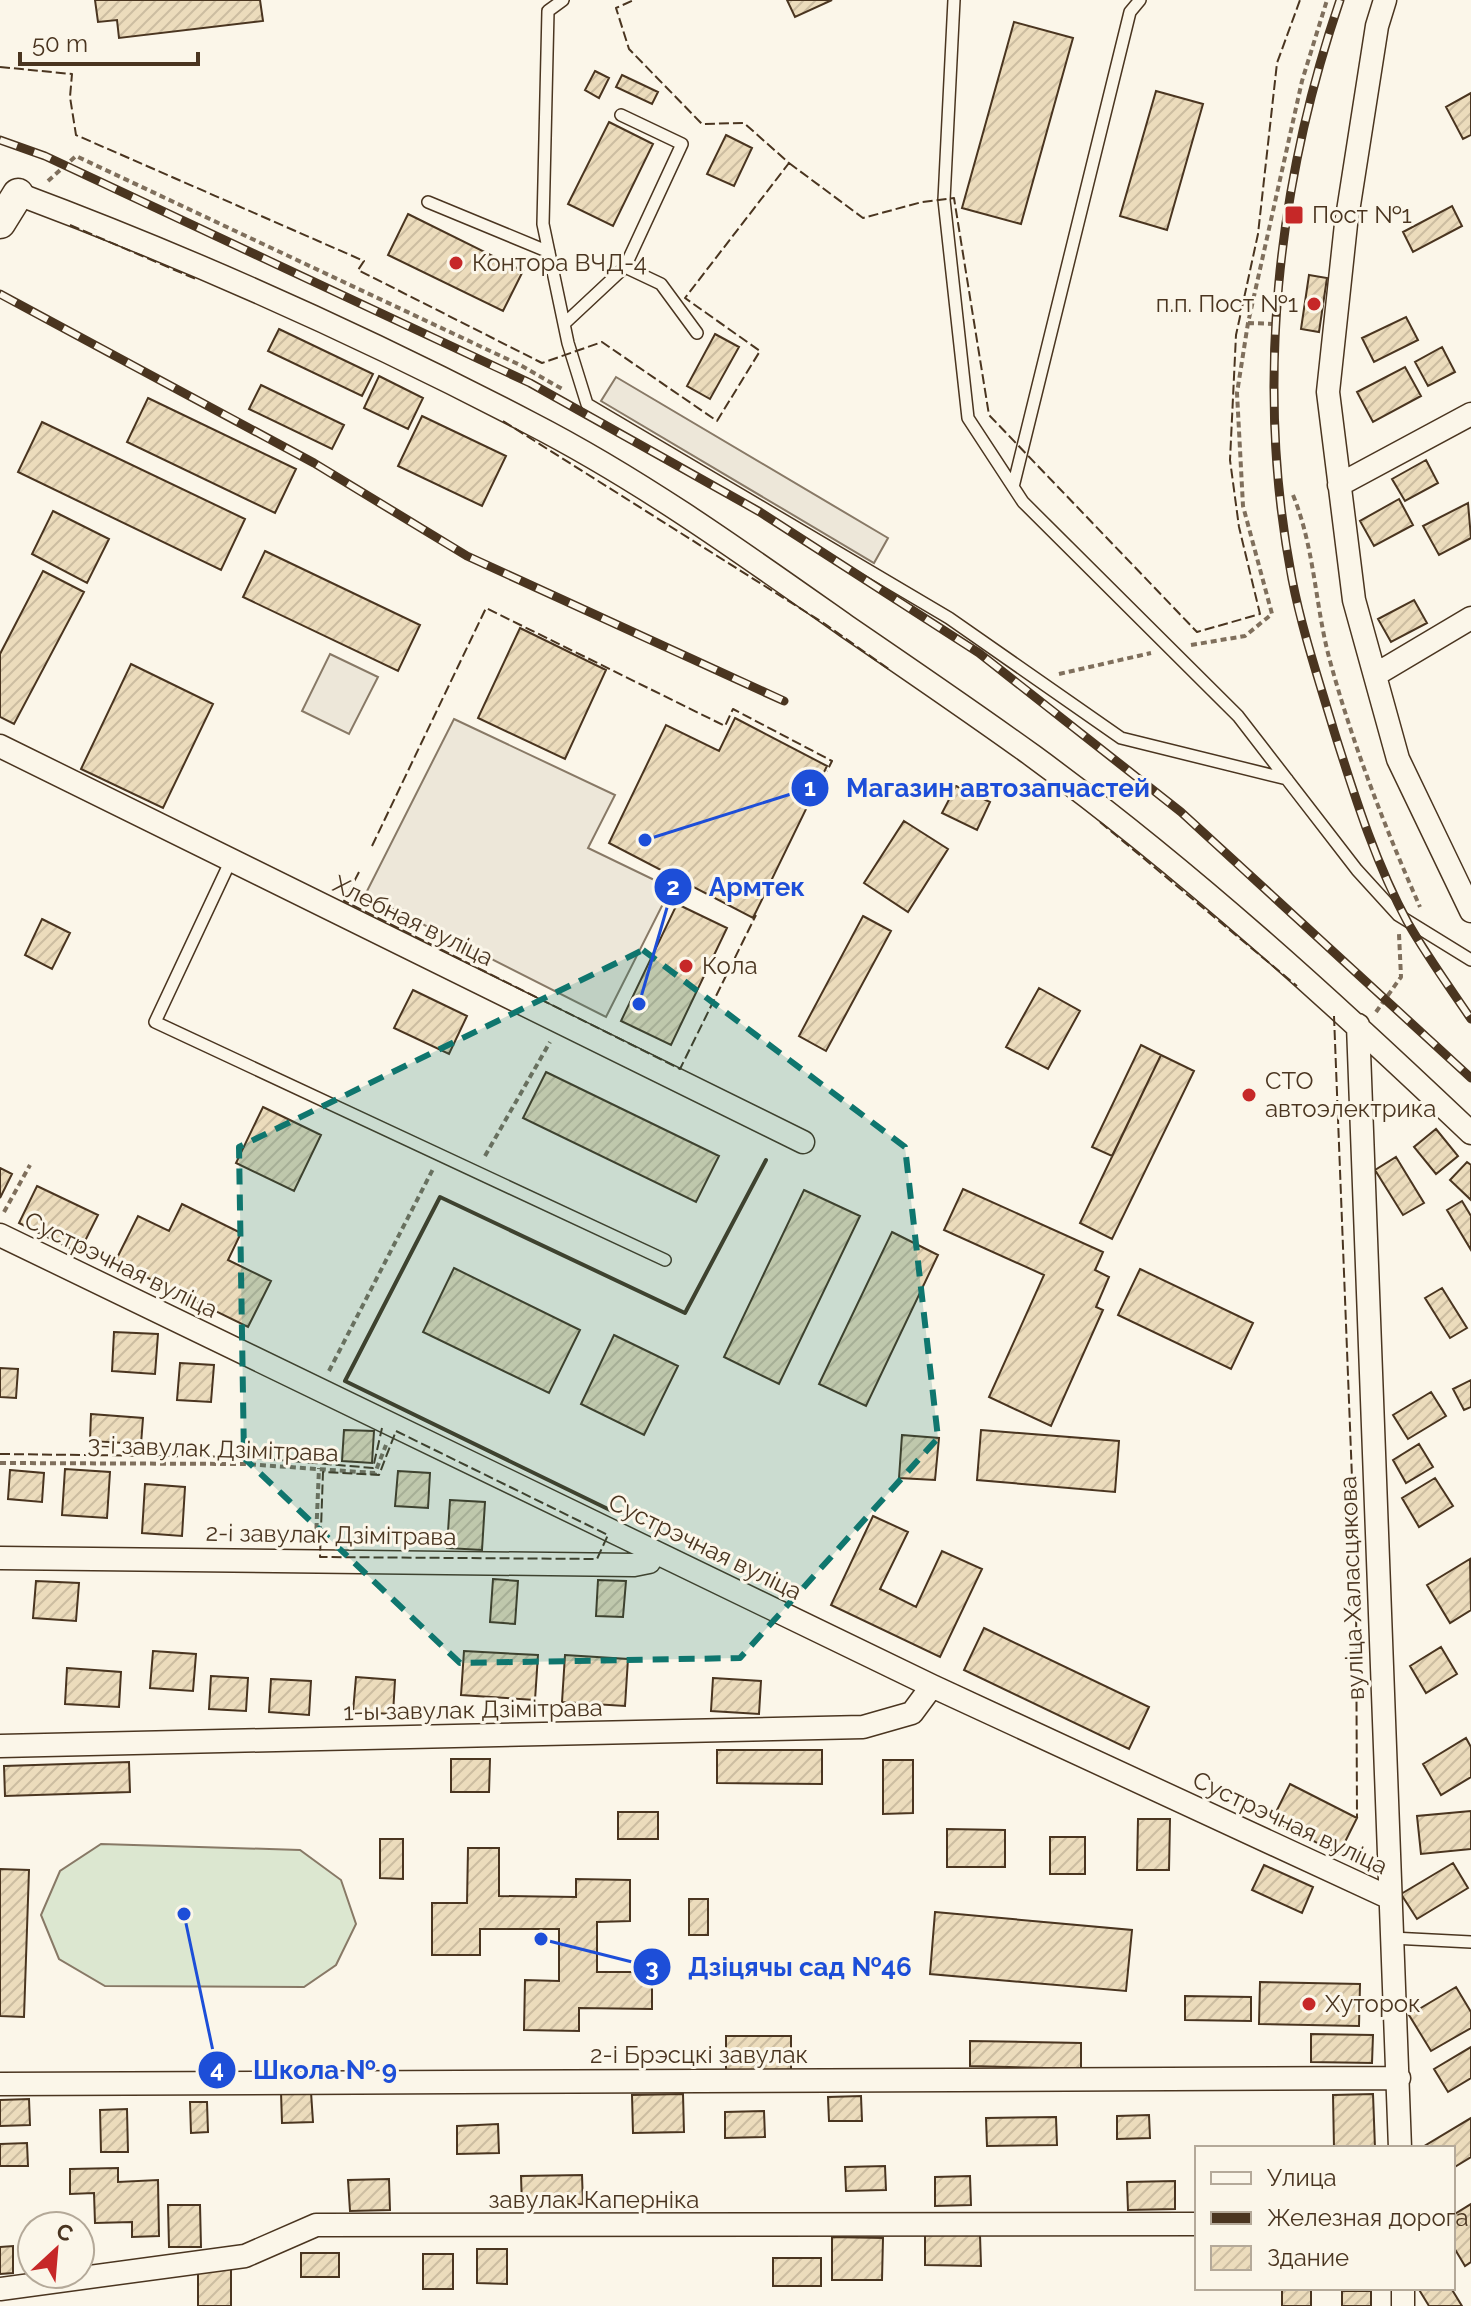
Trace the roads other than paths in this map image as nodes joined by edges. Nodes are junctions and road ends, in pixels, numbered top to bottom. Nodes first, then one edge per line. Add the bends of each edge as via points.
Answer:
1 (563, 0) edge
2 (954, 0) edge
3 (1140, 0) edge
4 (1385, 0) edge
5 (621, 115) dead end
6 (18, 194) joint
7 (428, 202) dead end
8 (0, 223) edge
9 (549, 252) junction
10 (625, 267) junction
11 (564, 324) junction
12 (697, 333) dead end
13 (1471, 414) edge
14 (1339, 485) junction
15 (1013, 487) junction
16 (1471, 618) edge
17 (1375, 675) junction
18 (0, 746) edge
19 (1287, 779) junction
20 (231, 860) junction
21 (1471, 911) edge
22 (1471, 960) edge
23 (1358, 1025) junction
24 (1471, 1133) edge
25 (803, 1142) dead end
26 (0, 1235) edge
27 (665, 1260) dead end
28 (655, 1552) junction
29 (0, 1558) edge
30 (932, 1686) junction
31 (0, 1746) edge
32 (1390, 1898) junction
33 (1392, 1938) junction
34 (1471, 1942) edge
35 (1399, 2078) junction
36 (0, 2084) edge
37 (1400, 2146) edge
38 (1195, 2224) edge
39 (0, 2289) edge

1 - 9 lane via 548,11 545,47 543,224
2 - 15 lane via 944,200 968,418
3 - 15 lane via 1130,12
4 - 14 street via 1346,224 1328,392
5 - 10 lane via 682,144
6 - 8 street
6 - 23 street via 100,224 344,333 531,423 648,491 1035,757 1280,955
7 - 9 lane
9 - 11 lane
10 - 11 lane
10 - 12 lane via 661,284
11 - 19 lane via 587,404 604,408 863,562 1121,738
13 - 14 street
14 - 17 street via 1354,600
15 - 19 lane via 1238,716
16 - 17 street
17 - 21 street via 1398,759
18 - 20 street, Хлебная вуліца
19 - 22 lane via 1398,915
20 - 25 street, Хлебная вуліца
20 - 27 lane via 155,1022
23 - 24 street
23 - 32 street, вуліца Халасцякова
26 - 28 street, Сустрэчная вуліца
28 - 29 street, 2-і завулак Дзімітрава via 649,1562 634,1565
28 - 30 street, Сустрэчная вуліца
30 - 31 street, 1-ы завулак Дзімітрава via 912,1713 863,1727
30 - 32 street, Сустрэчная вуліца
32 - 33 street, вуліца Халасцякова
33 - 34 lane
33 - 35 street, вуліца Халасцякова
35 - 36 street, 2-і Брэсцкі завулак
35 - 37 street, вуліца Халасцякова
38 - 39 street, завулак Каперніка via 316,2225 245,2256

